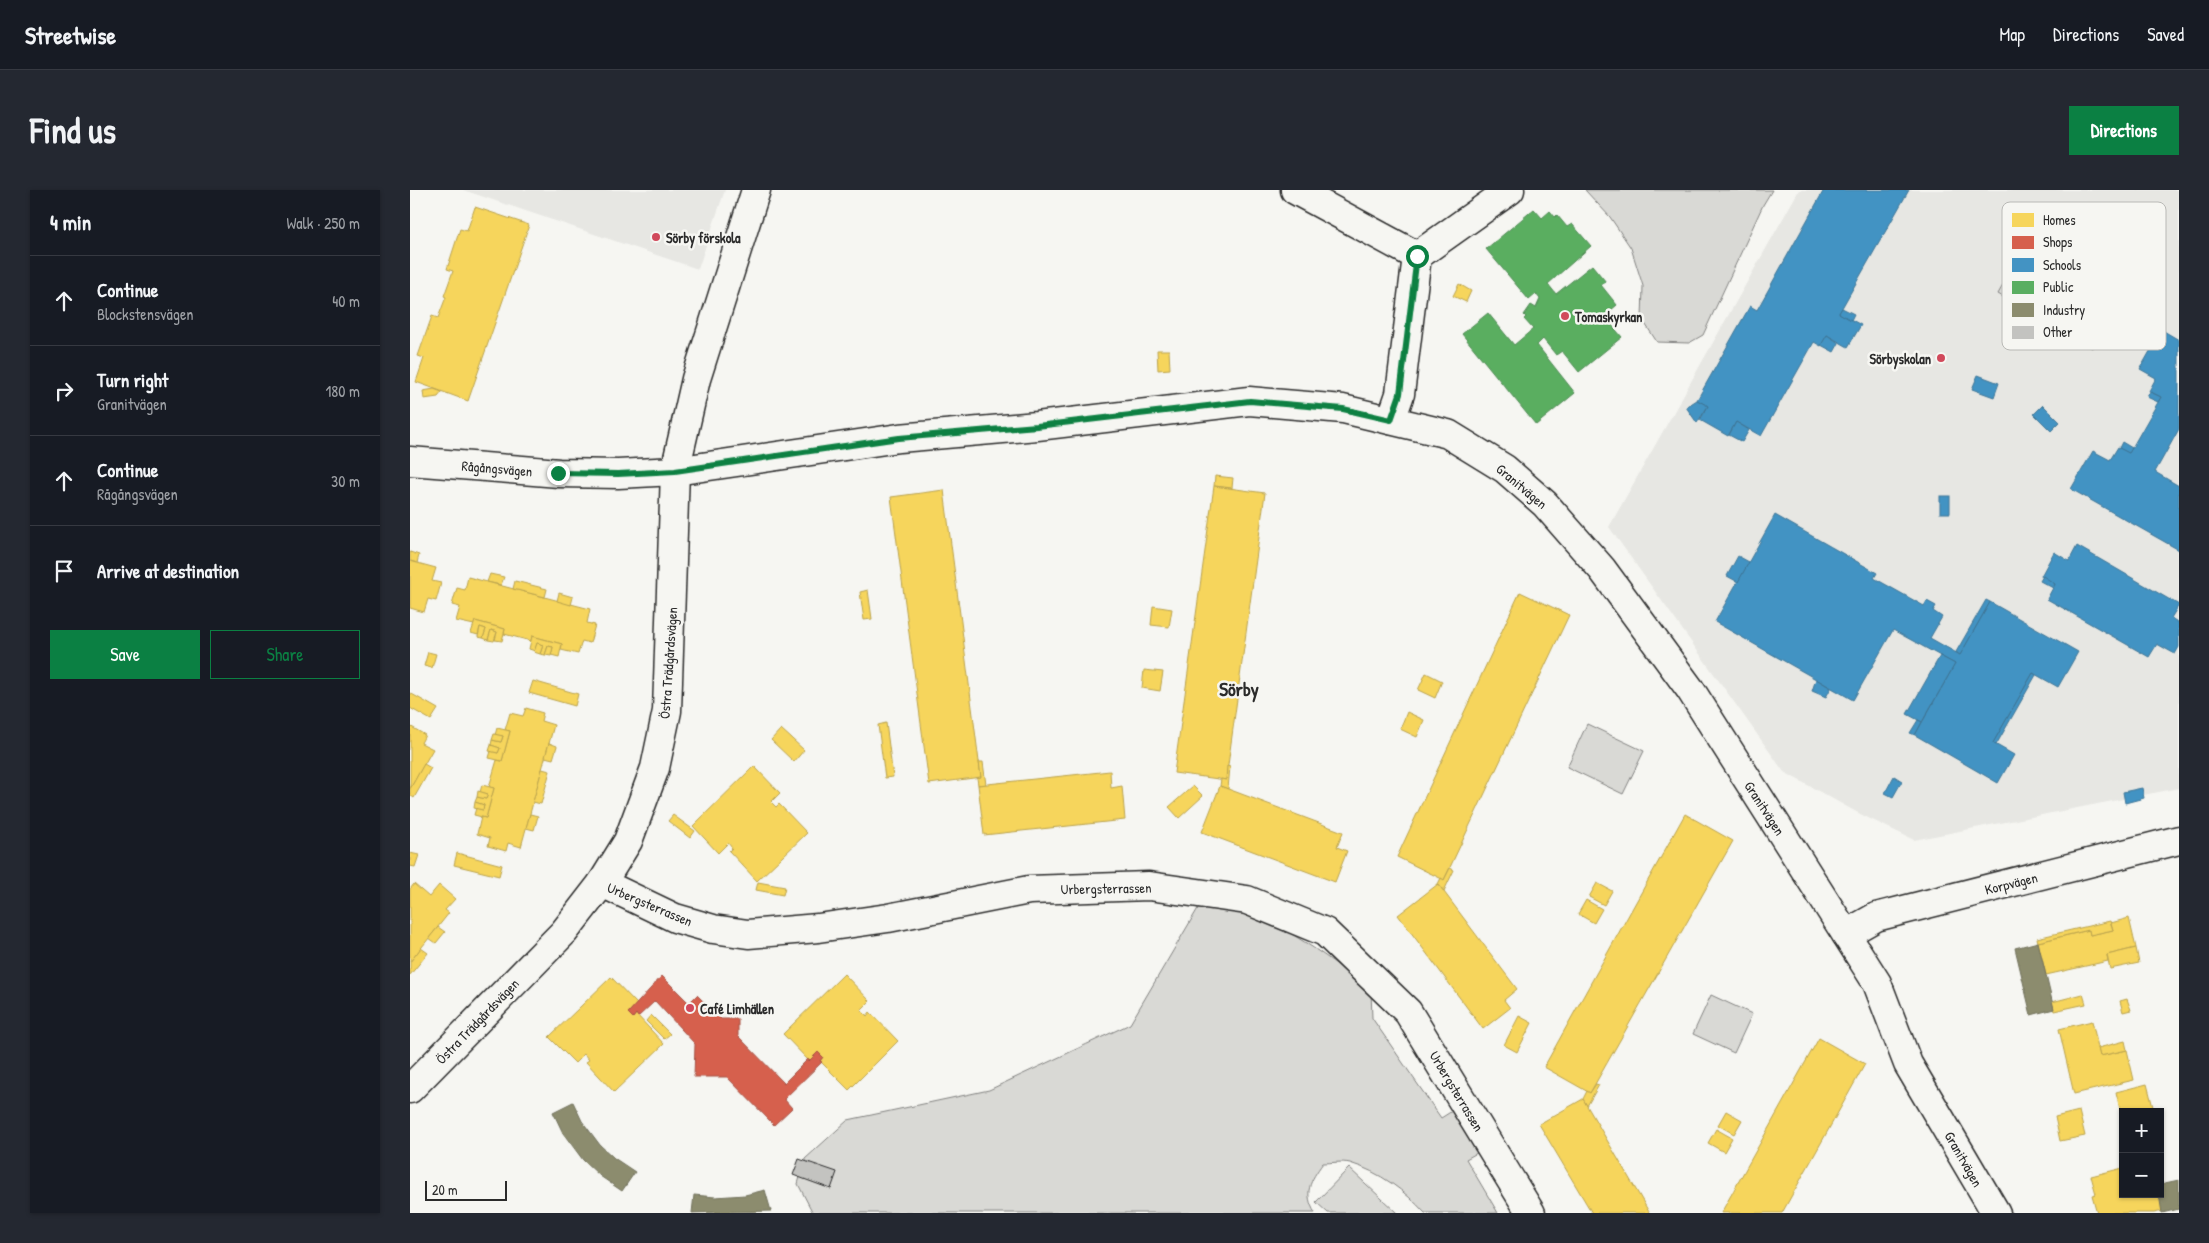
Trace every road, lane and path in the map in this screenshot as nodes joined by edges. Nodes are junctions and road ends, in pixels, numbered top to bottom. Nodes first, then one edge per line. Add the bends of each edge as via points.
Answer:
1 (756, 190) edge
2 (1295, 190) edge
3 (1510, 190) edge
4 (1417, 256) junction
5 (1391, 420) junction
6 (410, 461) edge
7 (675, 471) junction
8 (2179, 840) edge
9 (602, 883) junction
10 (1846, 934) junction
11 (410, 1089) edge
12 (1531, 1213) edge
13 (1996, 1213) edge

1 - 7 street, Östra Trädgårdsvägen via 696,379
2 - 4 street
3 - 4 street
4 - 5 street via 1400,394
5 - 7 street, Granitvägen via 1343,409 1250,401 1037,426 899,438
5 - 10 street, Granitvägen via 1448,434 1505,469 1546,504 1602,569 1690,689
6 - 7 street, Rågångsvägen via 558,473
7 - 9 street, Östra Trädgårdsvägen via 667,711 655,768 628,841
8 - 10 street, Korpvägen via 1876,917
9 - 11 street, Östra Trädgårdsvägen via 564,932
9 - 12 street, Urbergsterrassen via 675,918 712,929 748,934 888,918 1029,890 1149,886 1247,900 1325,932 1408,1012
10 - 13 street, Granitvägen via 1877,983 1908,1064

